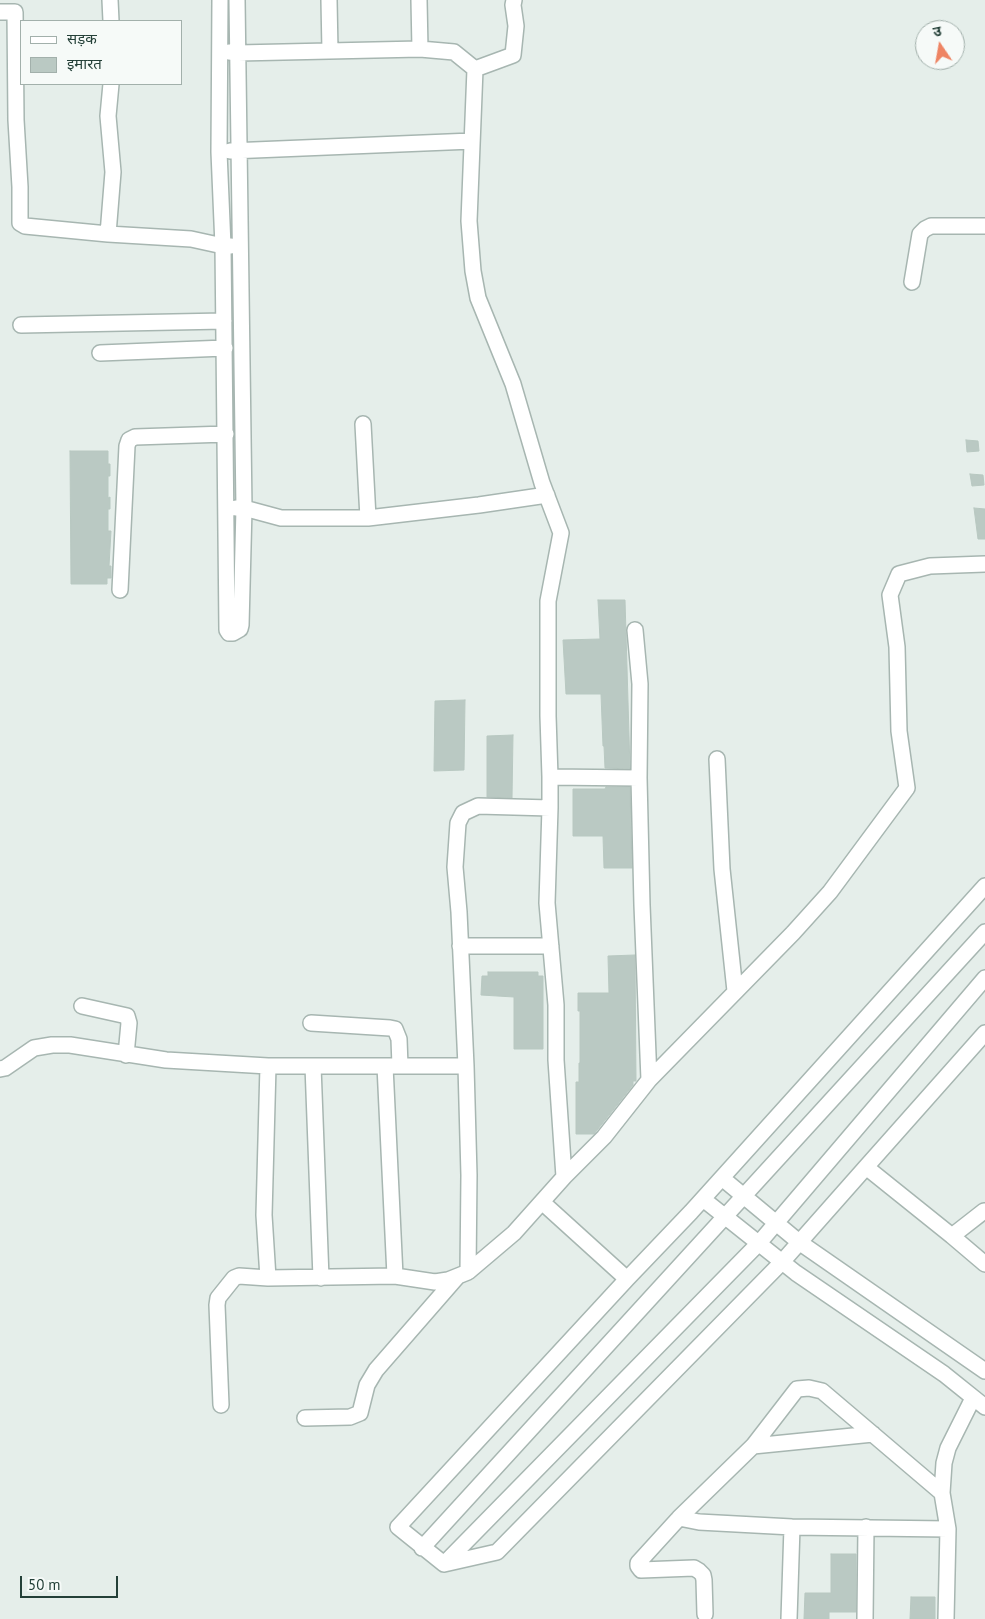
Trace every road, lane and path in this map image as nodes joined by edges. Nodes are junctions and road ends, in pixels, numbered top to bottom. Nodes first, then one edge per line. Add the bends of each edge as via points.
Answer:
1 (110, 0) edge
2 (220, 0) edge
3 (237, 0) edge
4 (329, 0) edge
5 (419, 0) edge
6 (514, 0) edge
7 (10, 8) edge
8 (111, 20) edge
9 (420, 49) junction
10 (220, 51) junction
11 (330, 51) junction
12 (238, 53) junction
13 (475, 68) junction
14 (111, 85) edge
15 (472, 141) junction
16 (240, 150) junction
17 (219, 152) junction
18 (985, 226) edge
19 (108, 234) junction
20 (223, 246) junction
21 (241, 246) junction
22 (912, 282) dead end
23 (224, 321) junction
24 (21, 325) dead end
25 (225, 348) junction
26 (100, 353) dead end
27 (363, 424) dead end
28 (226, 434) junction
29 (547, 495) junction
30 (227, 508) junction
31 (244, 508) junction
32 (368, 518) junction
33 (985, 564) edge
34 (120, 590) dead end
35 (635, 630) dead end
36 (717, 759) dead end
37 (550, 777) junction
38 (639, 778) junction
39 (550, 808) junction
40 (985, 886) edge
41 (985, 932) edge
42 (460, 946) junction
43 (551, 946) junction
44 (985, 978) edge
45 (736, 991) junction
46 (82, 1006) dead end
47 (311, 1023) dead end
48 (985, 1033) edge
49 (126, 1055) junction
50 (268, 1066) junction
51 (313, 1066) junction
52 (385, 1066) junction
53 (400, 1066) junction
54 (466, 1066) junction
55 (2, 1072) edge
56 (649, 1080) junction
57 (866, 1167) junction
58 (564, 1178) junction
59 (722, 1178) junction
60 (744, 1197) junction
61 (703, 1199) junction
62 (542, 1202) junction
63 (985, 1210) edge
64 (724, 1216) junction
65 (776, 1224) junction
66 (952, 1236) junction
67 (799, 1242) junction
68 (759, 1243) junction
69 (782, 1262) junction
70 (985, 1264) edge
71 (463, 1274) junction
72 (395, 1276) junction
73 (268, 1278) junction
74 (321, 1278) junction
75 (627, 1279) junction
76 (985, 1371) edge
77 (979, 1402) edge
78 (221, 1404) dead end
79 (305, 1418) dead end
80 (873, 1434) junction
81 (753, 1446) junction
82 (942, 1493) junction
83 (679, 1518) junction
84 (792, 1527) junction
85 (866, 1527) junction
86 (948, 1529) junction
87 (422, 1548) junction
88 (444, 1564) junction
89 (705, 1614) dead end
90 (789, 1619) edge
91 (864, 1619) edge
92 (946, 1619) edge

1 - 8 street
2 - 10 street
3 - 12 street
4 - 11 street
5 - 9 street
6 - 13 street via 513,56
7 - 19 street via 20,223
9 - 11 street
9 - 13 street via 454,52
10 - 12 street
10 - 17 street
11 - 12 street
12 - 16 street
13 - 15 street
14 - 19 street via 108,116 113,172
15 - 16 street
15 - 29 street via 469,221 478,298 514,384
16 - 17 street
16 - 21 street
17 - 20 street
18 - 22 street via 931,226 925,229 920,234
19 - 20 street via 191,239
20 - 21 street
20 - 23 street
21 - 31 street
23 - 24 street
23 - 25 street
25 - 26 street
25 - 28 street
27 - 32 street
28 - 30 street
28 - 34 street via 135,437 129,440
29 - 32 street
29 - 37 street via 561,533 548,601
30 - 31 street
30 - 31 street via 227,630 233,633 241,625
31 - 32 street via 280,518
33 - 45 street via 930,566 899,574 890,595 897,647 899,731 907,788 830,892
35 - 38 street via 640,684
36 - 45 street via 722,869
37 - 38 street
37 - 39 street
38 - 56 street
39 - 42 street via 478,806 463,813 458,823 455,867
39 - 43 street via 547,903
40 - 59 street
41 - 60 street
42 - 43 street
42 - 54 street
43 - 58 street
44 - 65 street
45 - 56 street
46 - 49 street via 127,1016
47 - 53 street via 395,1029 399,1039
48 - 57 street
49 - 50 street
49 - 55 street via 52,1045 34,1048
50 - 51 street
50 - 73 street via 264,1214
51 - 52 street
51 - 74 street
52 - 53 street
52 - 72 street
53 - 54 street
54 - 71 street via 469,1175
56 - 58 street via 604,1137
57 - 66 street
57 - 67 street
58 - 62 street
59 - 60 street
59 - 61 street
60 - 64 street
60 - 65 street
61 - 64 street
61 - 75 street
62 - 71 street via 514,1233
62 - 75 street
63 - 66 street
64 - 68 street
64 - 87 street
65 - 67 street
65 - 68 street
66 - 70 street
67 - 69 street
67 - 76 street
68 - 69 street
68 - 88 street
69 - 77 street via 944,1374
69 - 88 street via 497,1552
71 - 72 street via 435,1282
71 - 79 street via 376,1370 367,1385 360,1413 350,1417
72 - 74 street
73 - 74 street
73 - 78 street via 239,1276 218,1298
75 - 87 street via 398,1527
77 - 82 street via 948,1448
80 - 81 street
80 - 81 street via 822,1391 798,1388
80 - 82 street
81 - 83 street
82 - 86 street
83 - 84 street
83 - 89 street via 638,1566 641,1570 694,1568 699,1571 704,1580
84 - 85 street
84 - 90 street
85 - 86 street
85 - 91 street
86 - 92 street
87 - 88 street

